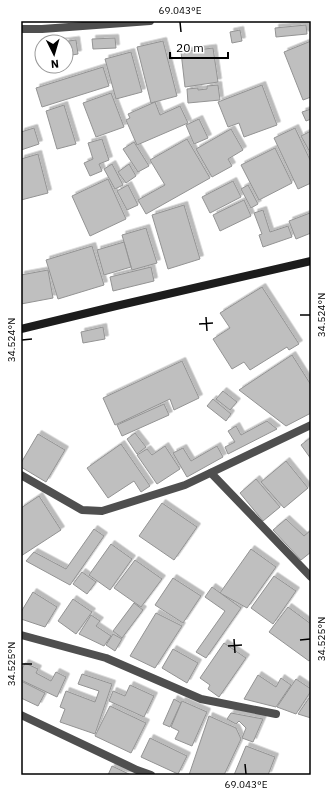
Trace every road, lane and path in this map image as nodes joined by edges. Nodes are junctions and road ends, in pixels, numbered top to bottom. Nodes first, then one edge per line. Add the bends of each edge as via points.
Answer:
1 (150, 21) edge
2 (128, 22) edge
3 (21, 29) edge
4 (311, 261) edge
5 (21, 329) edge
6 (311, 425) edge
7 (211, 472) junction
8 (21, 475) edge
9 (311, 577) edge
10 (21, 635) edge
11 (276, 714) dead end
12 (21, 715) edge
13 (152, 775) edge

1 - 2 street
2 - 3 street
4 - 5 street
6 - 7 street
7 - 8 street via 185,485 102,511 82,510
7 - 9 street
10 - 11 street via 106,658 201,699
12 - 13 street

